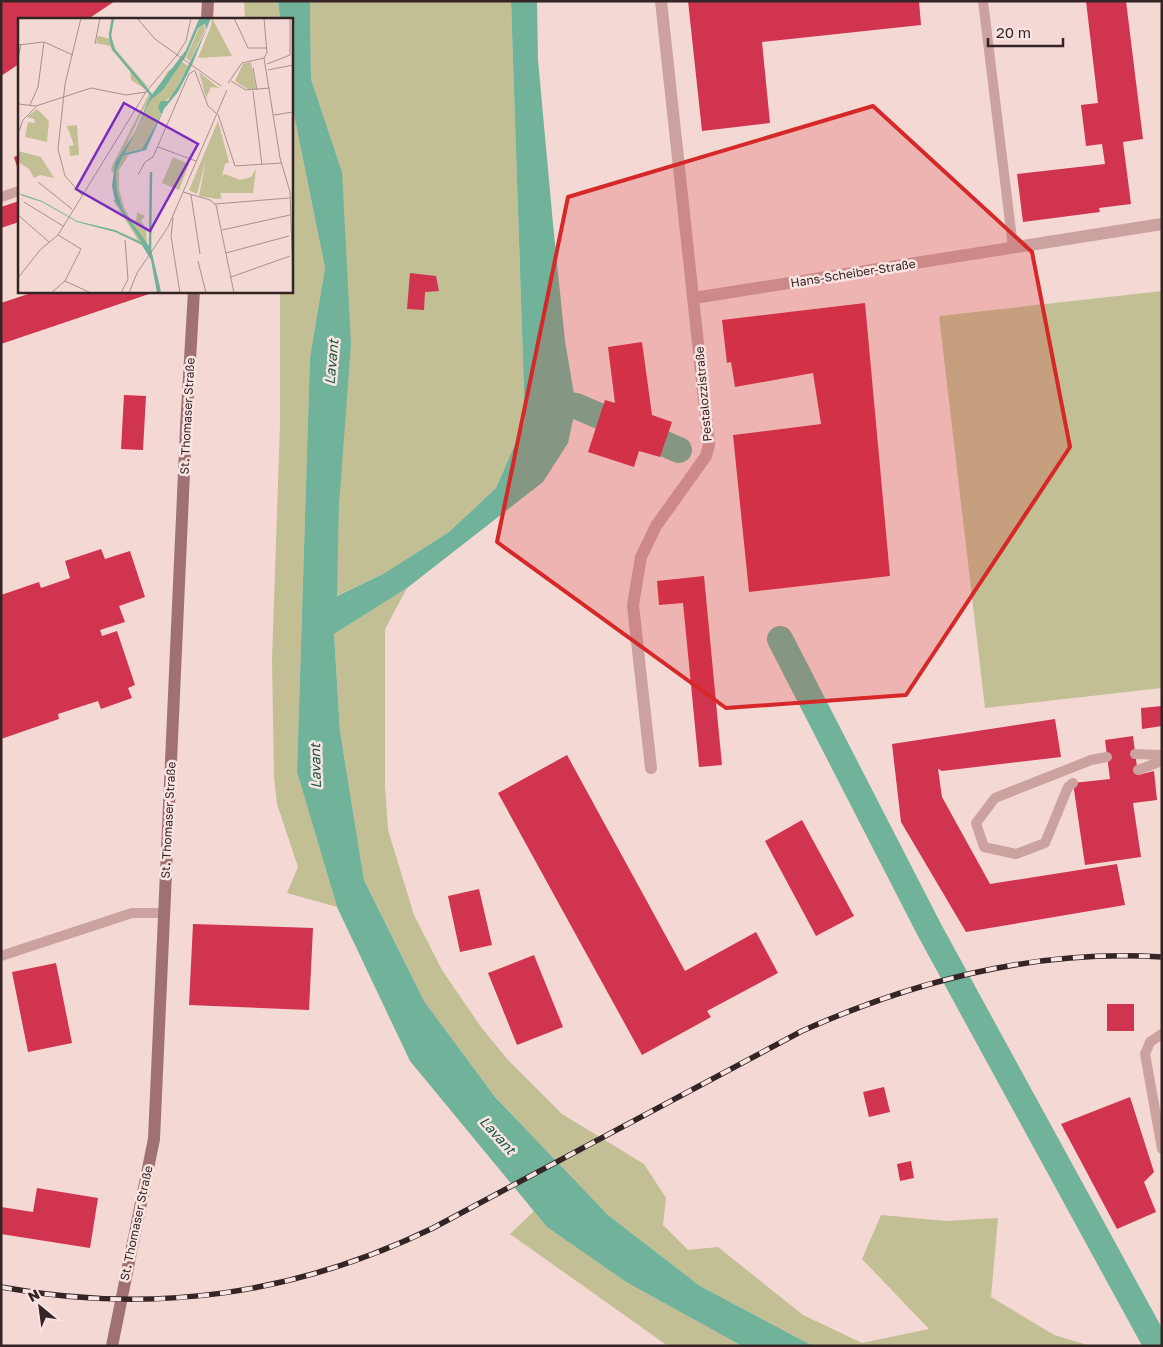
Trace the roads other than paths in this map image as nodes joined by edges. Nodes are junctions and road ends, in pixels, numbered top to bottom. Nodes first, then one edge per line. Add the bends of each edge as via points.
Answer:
1 (208, 1) edge
2 (661, 1) edge
3 (983, 1) edge
4 (207, 18) edge
5 (18, 191) edge
6 (1, 196) edge
7 (1162, 224) edge
8 (1013, 247) junction
9 (194, 292) edge
10 (694, 298) junction
11 (1135, 754) dead end
12 (1162, 755) edge
13 (1107, 757) dead end
14 (1162, 761) edge
15 (650, 768) dead end
16 (1138, 770) dead end
17 (1073, 783) dead end
18 (164, 913) junction
19 (1, 956) edge
20 (1162, 1034) edge
21 (1162, 1149) edge
22 (112, 1346) edge

1 - 4 main road
2 - 10 street, Pestalozzistraße
3 - 8 lane
5 - 6 lane
7 - 8 street, Hans-Scheiber-Straße
8 - 10 street, Hans-Scheiber-Straße
9 - 18 main road, St. Thomaser Straße
10 - 15 street, Pestalozzistraße via 709,445 706,456 656,526 641,558 633,605
11 - 12 lane
13 - 17 lane via 1091,760 995,798 976,823 984,847 1016,854 1045,843 1068,787
14 - 16 lane
18 - 19 lane via 132,913
18 - 22 main road, St. Thomaser Straße via 154,1139
20 - 21 lane via 1150,1042 1145,1054

